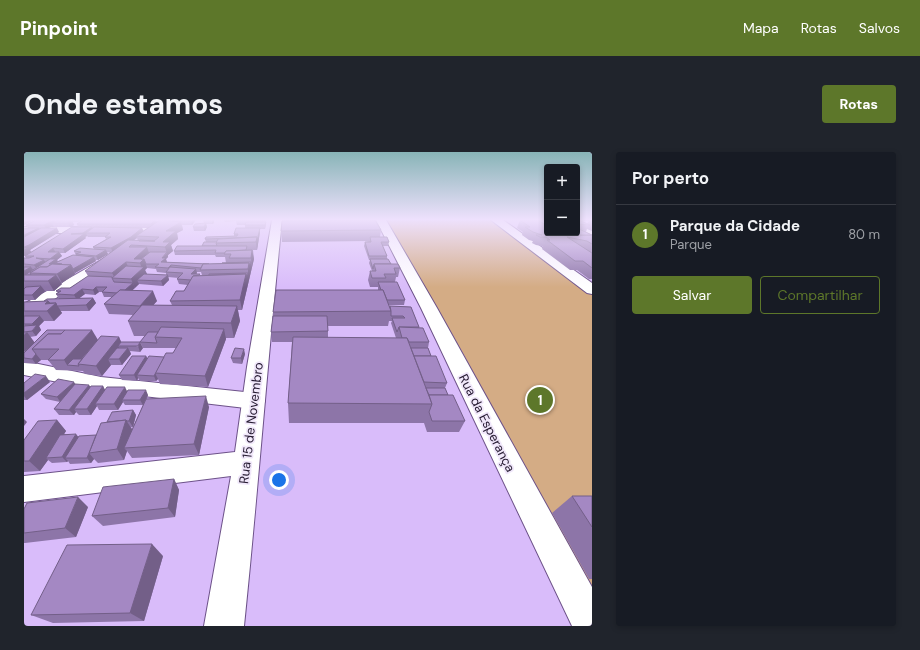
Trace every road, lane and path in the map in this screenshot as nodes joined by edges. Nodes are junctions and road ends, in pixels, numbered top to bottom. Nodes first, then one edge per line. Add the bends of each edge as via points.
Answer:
1 (274, 242) edge
2 (393, 242) edge
3 (526, 242) edge
4 (126, 250) edge
5 (592, 290) edge
6 (24, 311) edge
7 (24, 368) edge
8 (254, 401) junction
9 (247, 462) junction
10 (24, 489) edge
11 (224, 626) edge
12 (592, 626) edge

1 - 8 street, Rua 15 de Novembro
2 - 12 street, Rua da Esperança
3 - 5 street
4 - 6 street
7 - 8 street via 101,384
8 - 9 street, Rua 15 de Novembro
9 - 10 street
9 - 11 street, Rua 15 de Novembro

